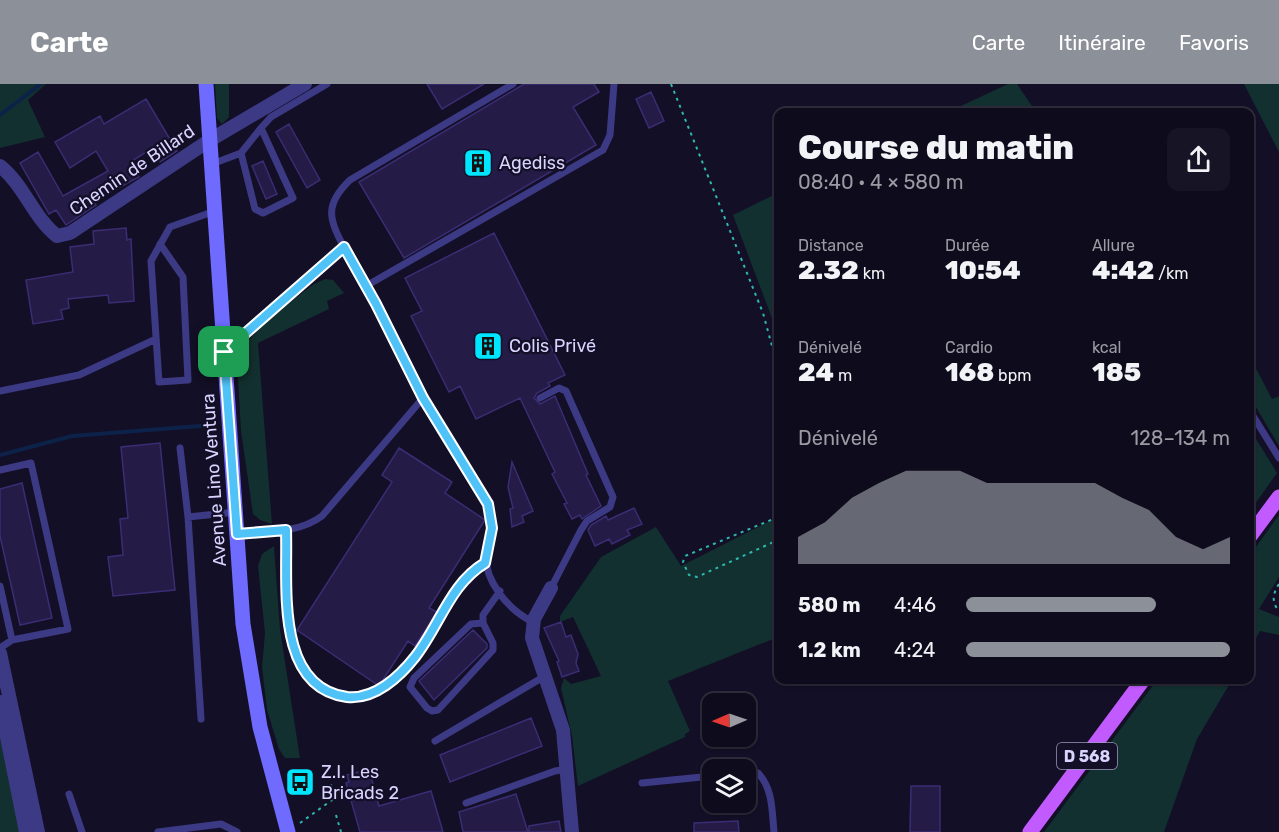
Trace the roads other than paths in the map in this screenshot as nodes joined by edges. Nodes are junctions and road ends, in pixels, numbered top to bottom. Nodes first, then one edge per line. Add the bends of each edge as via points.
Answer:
1 (206, 84) edge
2 (304, 84) edge
3 (327, 84) edge
4 (513, 84) edge
5 (614, 84) edge
6 (261, 128) junction
7 (210, 140) junction
8 (241, 153) junction
9 (212, 164) junction
10 (0, 166) edge
11 (215, 211) junction
12 (159, 244) junction
13 (344, 247) junction
14 (366, 286) junction
15 (156, 339) junction
16 (224, 352) junction
17 (0, 391) edge
18 (423, 398) junction
19 (540, 398) dead end
20 (1254, 418) edge
21 (180, 448) dead end
22 (1279, 459) edge
23 (0, 470) edge
24 (1279, 497) edge
25 (236, 512) junction
26 (188, 517) junction
27 (286, 530) junction
28 (1254, 531) edge
29 (237, 534) junction
30 (485, 563) junction
31 (0, 586) edge
32 (551, 588) joint
33 (500, 591) junction
34 (533, 622) junction
35 (483, 623) junction
36 (428, 638) road end
37 (12, 640) junction
38 (0, 648) edge
39 (0, 653) edge
40 (545, 676) junction
41 (1140, 684) edge
42 (369, 694) road end
43 (0, 702) edge
44 (201, 719) dead end
45 (16, 732) junction
46 (435, 741) dead end
47 (568, 769) junction
48 (756, 773) edge
49 (702, 777) edge
50 (642, 783) dead end
51 (69, 794) dead end
52 (466, 803) dead end
53 (284, 831) edge
54 (26, 832) edge
55 (38, 832) edge
56 (82, 832) edge
57 (158, 832) edge
58 (237, 832) edge
59 (572, 832) edge
60 (774, 832) edge
61 (1030, 832) edge

1 - 7 main road, Avenue Lino Ventura
2 - 7 street, Chemin de Billard
3 - 6 lane via 271,117
4 - 13 lane via 346,184 335,199 330,223
5 - 14 lane via 610,135 603,150
6 - 8 lane
6 - 8 lane via 293,198 263,213 255,209
7 - 9 main road, Avenue Lino Ventura
7 - 10 street, Chemin de Billard via 70,233 57,236 44,226 12,175
8 - 9 lane
9 - 11 main road, Avenue Lino Ventura
11 - 12 lane via 170,227
11 - 16 main road, Avenue Lino Ventura
12 - 15 lane via 151,261
12 - 15 lane via 183,277 188,380 159,382
13 - 14 lane
13 - 16 lane
14 - 18 lane
15 - 17 lane via 79,375
16 - 25 main road, Avenue Lino Ventura
18 - 27 lane via 322,516 310,525
18 - 30 lane via 488,504 492,528
19 - 32 lane via 559,388 566,391 613,497 610,507 587,521
20 - 22 lane
21 - 26 lane
23 - 37 lane via 31,463 68,629
24 - 28 main road
25 - 26 lane
25 - 29 main road, Avenue Lino Ventura
26 - 44 lane
27 - 29 lane
27 - 42 lane via 289,632 297,659 314,684 336,695
29 - 53 main road, Avenue Lino Ventura via 250,678
30 - 33 lane
30 - 36 lane via 463,580
31 - 37 lane
32 - 34 street
33 - 34 lane via 516,613
33 - 35 lane via 486,609
34 - 40 street via 532,638
35 - 35 lane via 493,643 490,657 438,710 427,708 410,687 414,678 471,624
37 - 38 lane
39 - 45 street
40 - 46 lane
40 - 47 street via 563,730
41 - 61 main road, D 568
43 - 45 street
45 - 54 street
45 - 55 street
47 - 52 lane
47 - 59 street
48 - 60 lane via 769,789
49 - 50 lane
51 - 56 lane
57 - 58 lane via 221,824

